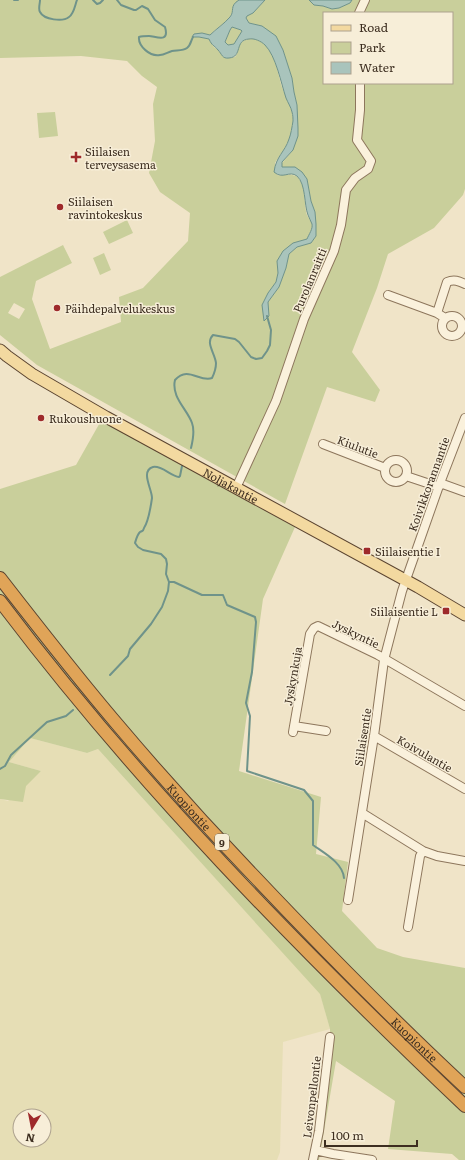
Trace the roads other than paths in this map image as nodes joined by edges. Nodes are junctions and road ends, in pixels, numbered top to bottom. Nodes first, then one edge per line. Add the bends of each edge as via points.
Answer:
1 (366, 0) edge
2 (360, 12) edge
3 (360, 84) edge
4 (465, 284) edge
5 (388, 295) dead end
6 (437, 313) junction
7 (445, 318) junction
8 (463, 330) edge
9 (0, 350) edge
10 (465, 418) edge
11 (462, 432) edge
12 (323, 444) dead end
13 (385, 468) junction
14 (406, 476) junction
15 (440, 485) junction
16 (236, 488) junction
17 (465, 492) edge
18 (0, 578) edge
19 (406, 580) junction
20 (0, 601) edge
21 (465, 616) edge
22 (318, 626) joint
23 (384, 660) junction
24 (465, 706) edge
25 (326, 731) dead end
26 (374, 736) junction
27 (465, 789) edge
28 (362, 813) junction
29 (423, 851) junction
30 (465, 861) edge
31 (348, 900) dead end
32 (408, 927) dead end
33 (330, 1037) dead end
34 (465, 1087) edge
35 (465, 1106) edge
36 (315, 1150) junction
37 (313, 1160) edge
38 (372, 1160) edge

1 - 2 street
3 - 16 street, Purolanraitti via 357,140 372,161 368,169 355,178 346,190 334,250 304,319 276,401
4 - 6 street via 456,280 447,282
5 - 6 street
6 - 7 street
7 - 8 street via 456,317 461,322
7 - 8 street via 442,328 446,334 456,335
9 - 16 main road, Noljakantie via 35,376
10 - 11 street, Koivikkorannantie
11 - 15 street, Koivikkorannantie
12 - 13 street, Kiulutie
13 - 14 street via 385,476 391,482 399,482
13 - 14 street via 388,462 399,460 406,468
14 - 15 street
15 - 17 street
15 - 19 street, Koivikkorannantie
16 - 19 main road, Noljakantie
18 - 34 highway, Kuopiontie / 9 via 112,719 206,825 386,1012
19 - 21 main road, Noljakantie
19 - 23 street, Siilaisentie
20 - 35 highway, Kuopiontie / 9 via 107,734 196,835 327,972
22 - 23 street, Jyskyntie
22 - 25 street, Jyskynkuja via 310,634 294,729
23 - 24 street
23 - 26 street, Siilaisentie
26 - 27 street, Koivulantie
26 - 28 street, Siilaisentie
28 - 29 street
28 - 31 street, Siilaisentie
29 - 30 street
29 - 32 street
33 - 36 street, Leivonpellontie
36 - 37 street, Leivonpellontie
36 - 38 street

